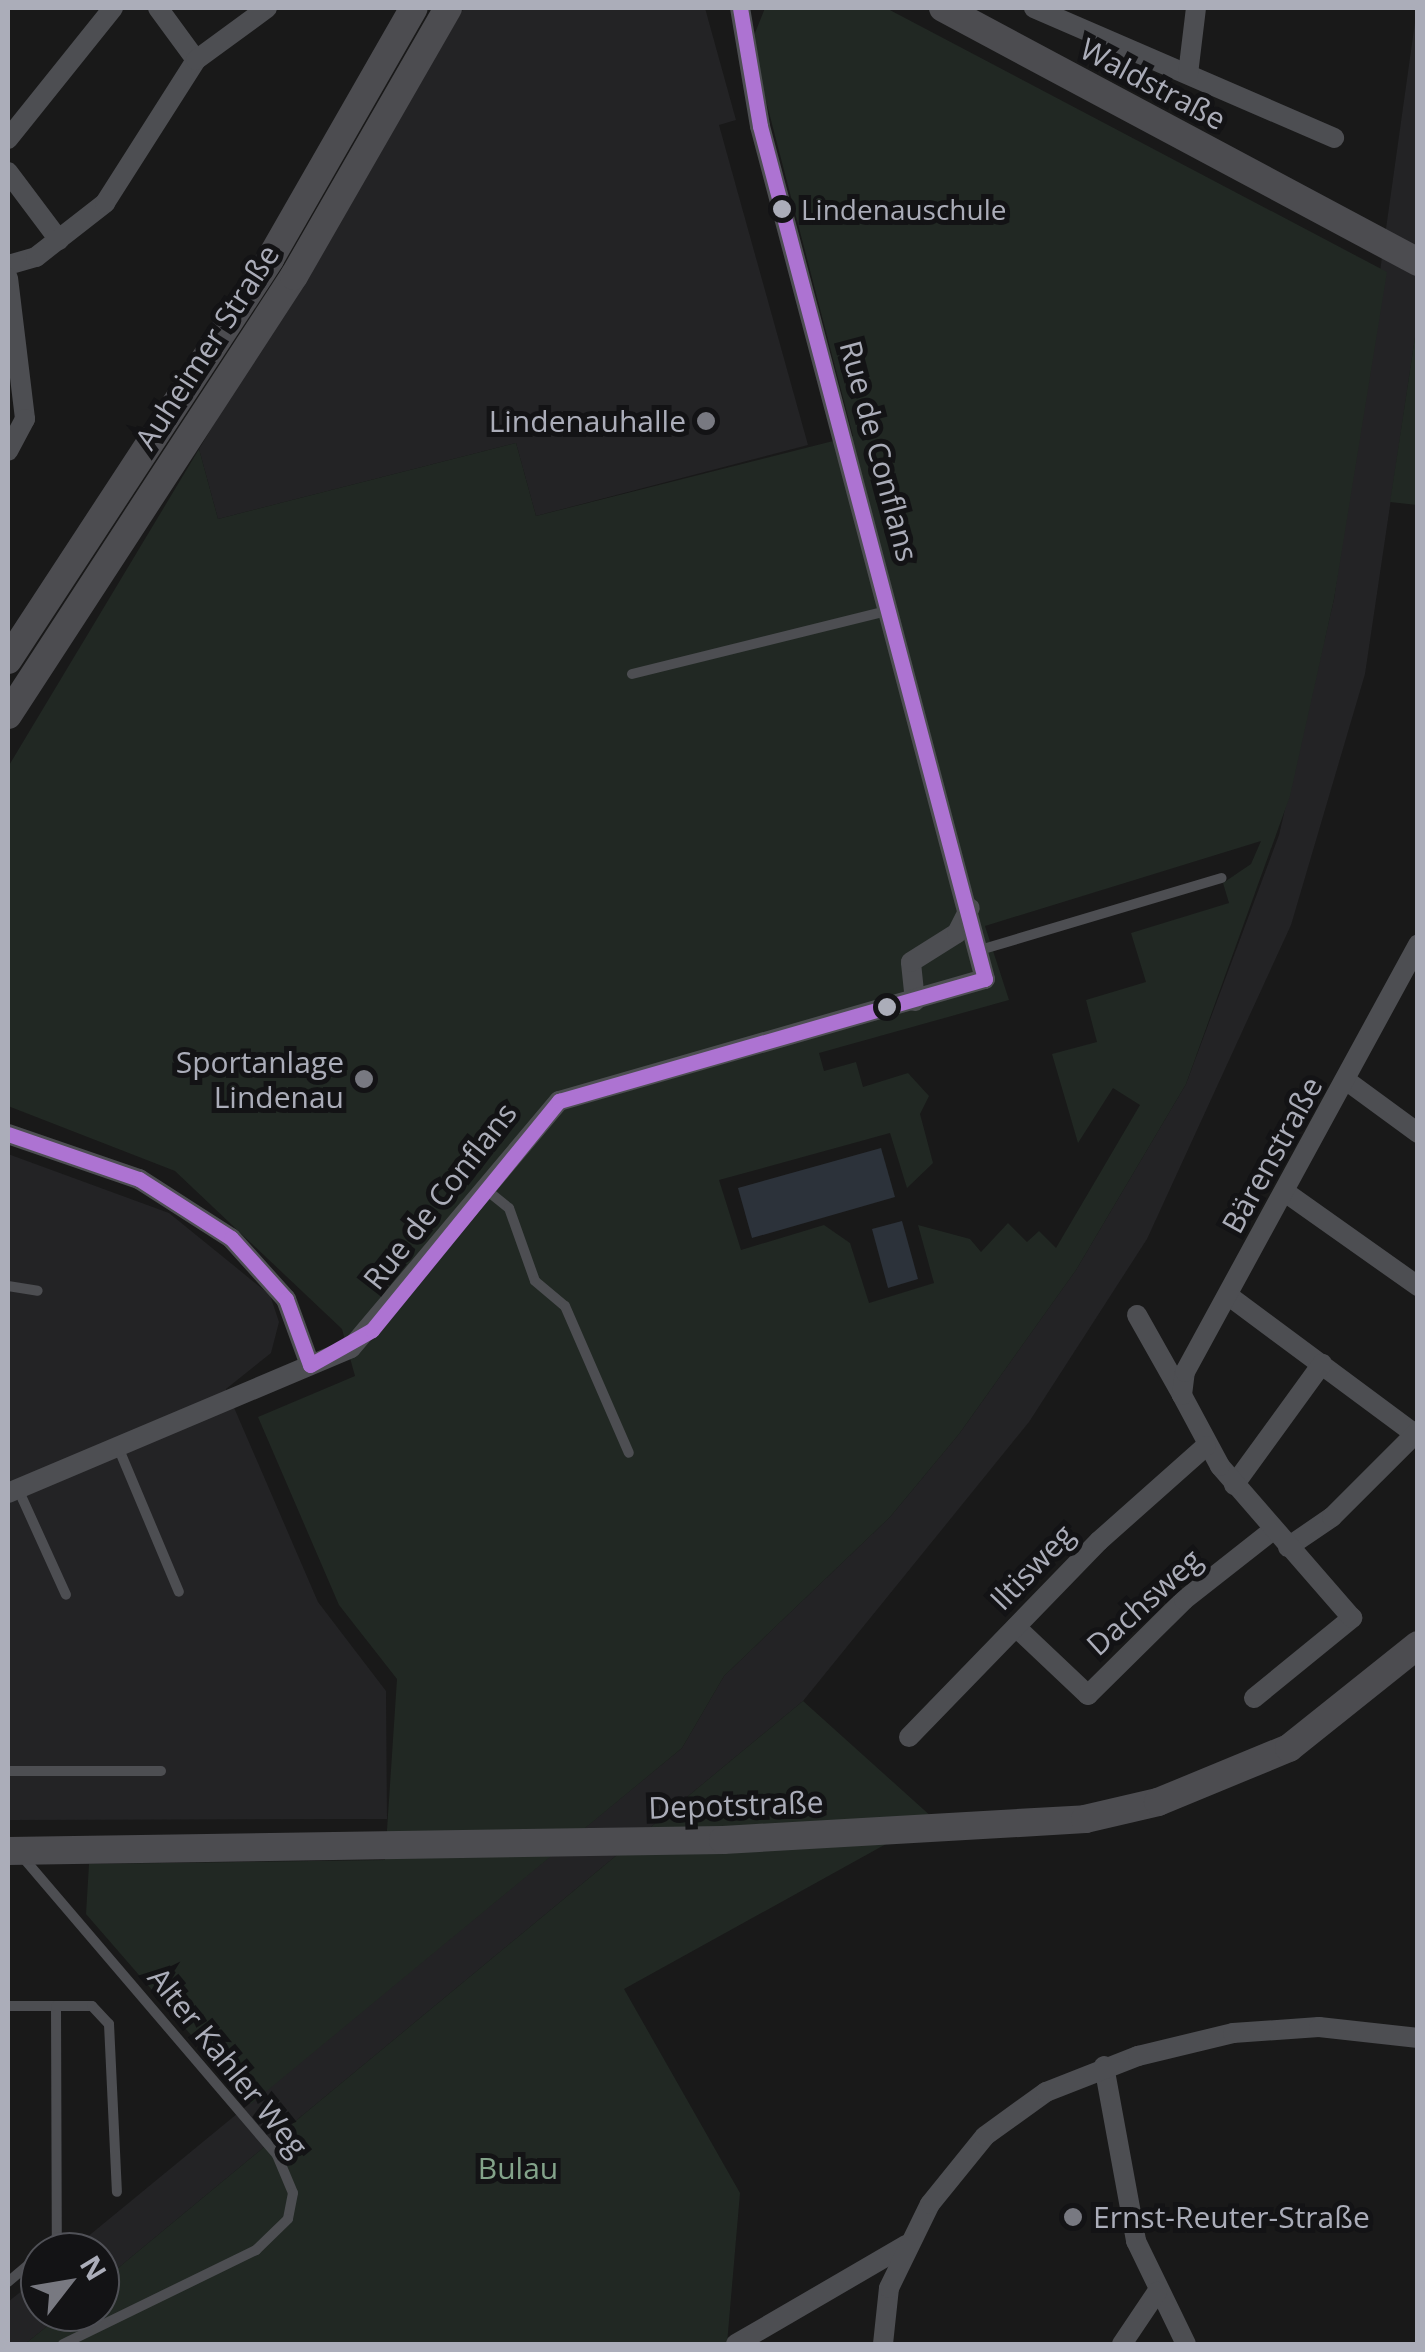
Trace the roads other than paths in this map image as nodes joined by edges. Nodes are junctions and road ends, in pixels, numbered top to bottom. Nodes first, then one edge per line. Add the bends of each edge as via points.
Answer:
1 (113, 8) edge
2 (158, 8) edge
3 (267, 8) edge
4 (414, 8) edge
5 (448, 8) edge
6 (740, 8) edge
7 (943, 8) edge
8 (1034, 8) edge
9 (1196, 8) edge
10 (196, 60) junction
11 (1188, 74) junction
12 (8, 138) edge
13 (1334, 138) dead end
14 (8, 172) edge
15 (59, 240) junction
16 (1418, 262) edge
17 (8, 265) edge
18 (8, 278) edge
19 (8, 450) edge
20 (891, 610) junction
21 (8, 660) edge
22 (632, 674) dead end
23 (8, 715) edge
24 (1222, 878) dead end
25 (970, 908) junction
26 (1418, 944) edge
27 (980, 950) junction
28 (1410, 980) edge
29 (916, 1000) junction
30 (1347, 1081) junction
31 (1418, 1133) edge
32 (8, 1134) edge
33 (483, 1188) junction
34 (1285, 1192) junction
35 (8, 1286) edge
36 (1418, 1286) edge
37 (38, 1292) dead end
38 (1228, 1296) junction
39 (1136, 1314) dead end
40 (1322, 1364) junction
41 (310, 1365) junction
42 (1182, 1394) junction
43 (1416, 1432) edge
44 (118, 1446) junction
45 (1206, 1446) junction
46 (629, 1453) dead end
47 (1234, 1485) junction
48 (13, 1490) edge
49 (1273, 1530) junction
50 (1288, 1547) junction
51 (179, 1592) dead end
52 (66, 1594) dead end
53 (1016, 1627) junction
54 (1418, 1645) edge
55 (1254, 1698) dead end
56 (909, 1737) dead end
57 (8, 1771) edge
58 (161, 1771) dead end
59 (10, 1847) edge
60 (8, 2006) edge
61 (56, 2006) junction
62 (1418, 2038) edge
63 (1104, 2066) junction
64 (116, 2192) dead end
65 (57, 2232) edge
66 (906, 2246) junction
67 (1157, 2292) junction
68 (63, 2344) edge
69 (736, 2344) edge
70 (883, 2344) edge
71 (1122, 2344) edge
72 (1186, 2344) edge

1 - 12 street
2 - 10 street
3 - 10 street
4 - 21 main road, Auheimer Straße via 270,259
5 - 23 main road, Auheimer Straße via 294,276
6 - 20 street, Rue de Conflans via 760,126
7 - 16 main road, Waldstraße
8 - 11 street
9 - 11 street
10 - 15 street via 118,188
11 - 13 street
14 - 15 street
15 - 17 street
18 - 19 street via 26,420
20 - 22 lane
20 - 25 street, Rue de Conflans
24 - 27 lane
25 - 27 street, Rue de Conflans
25 - 29 street via 957,933 910,962
26 - 28 street, Bärenstraße
27 - 29 street, Rue de Conflans via 984,980
28 - 30 street, Bärenstraße
29 - 33 street, Rue de Conflans via 560,1101
30 - 31 street
30 - 34 street, Bärenstraße
32 - 41 street via 139,1179 217,1228 286,1299
33 - 41 street, Rue de Conflans via 372,1330
33 - 46 lane via 508,1208 535,1281 565,1306
34 - 36 street
34 - 38 street, Bärenstraße
35 - 37 lane
38 - 40 street
38 - 42 street, Bärenstraße
39 - 42 street
40 - 43 street
40 - 47 street
41 - 44 street, Rue de Conflans
42 - 45 street
43 - 50 street via 1332,1517
44 - 48 street, Rue de Conflans
44 - 51 lane
45 - 47 street
45 - 53 street, Iltisweg
47 - 49 street
48 - 52 lane
49 - 50 street
49 - 53 street, Dachsweg via 1184,1600 1088,1695
50 - 55 street via 1352,1618
53 - 56 street, Iltisweg
54 - 59 main road, Depotstraße via 1290,1748 1158,1802 1056,1824 723,1840
57 - 58 lane
59 - 68 lane, Alter Kahler Weg via 277,2155 293,2193 275,2234 219,2274
60 - 61 lane
61 - 64 lane via 92,2006 109,2024
61 - 65 lane
62 - 63 street via 1264,2029
63 - 66 street via 1046,2092 985,2136
63 - 67 street via 1118,2174
66 - 69 street
66 - 70 street via 888,2288
67 - 71 street
67 - 72 street

